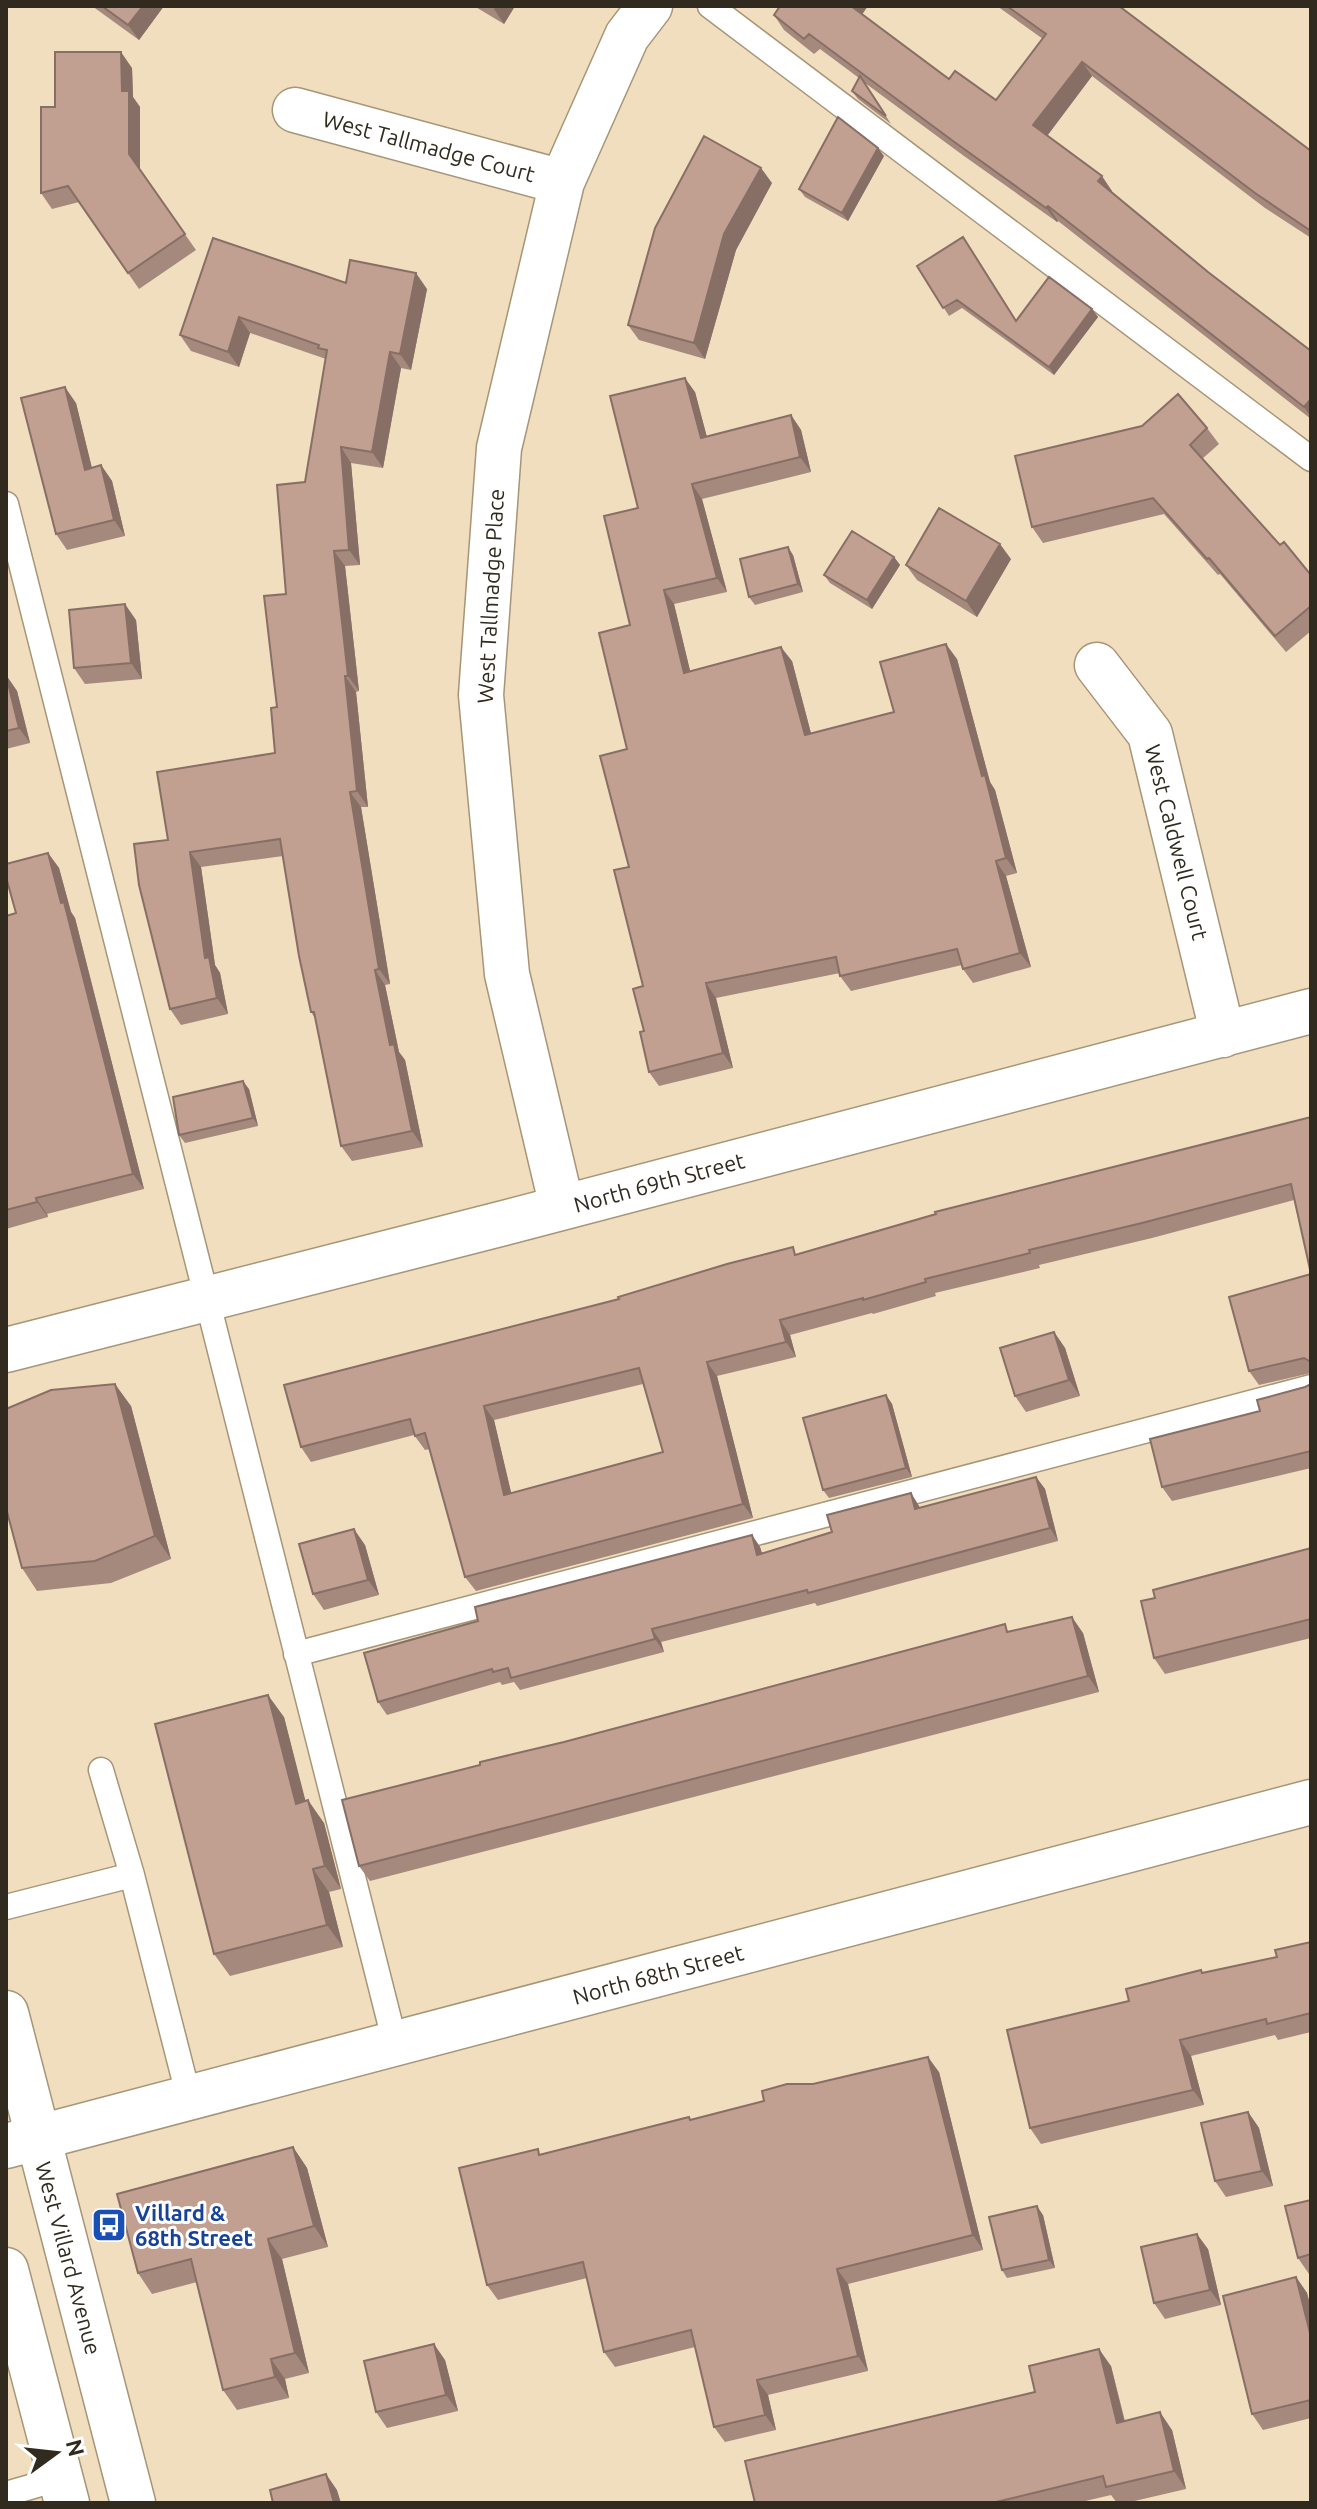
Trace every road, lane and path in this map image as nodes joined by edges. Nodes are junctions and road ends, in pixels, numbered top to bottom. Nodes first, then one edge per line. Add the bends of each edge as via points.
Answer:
1 (650, 6) edge
2 (710, 6) edge
3 (295, 110) dead end
4 (562, 182) junction
5 (1311, 459) edge
6 (6, 504) edge
7 (1097, 665) dead end
8 (1311, 1011) edge
9 (1223, 1035) junction
10 (562, 1207) junction
11 (206, 1299) junction
12 (6, 1350) edge
13 (1311, 1387) edge
14 (296, 1654) junction
15 (101, 1770) dead end
16 (1311, 1802) edge
17 (132, 1875) junction
18 (6, 1907) edge
19 (6, 2013) edge
20 (395, 2043) junction
21 (189, 2098) junction
22 (22, 2142) edge
23 (6, 2270) edge
24 (11, 2315) edge
25 (64, 2491) edge
26 (6, 2494) edge
27 (133, 2503) edge

1 - 4 street, West Tallmadge Place via 627,36
2 - 5 lane
3 - 4 street, West Tallmadge Court
4 - 10 street, West Tallmadge Place via 499,448 481,695 507,974
6 - 11 lane
7 - 9 street, West Caldwell Court via 1150,734
8 - 9 street, North 69th Street
9 - 10 street, North 69th Street
10 - 11 street, North 69th Street
11 - 12 street, North 69th Street
11 - 14 lane
13 - 14 lane
14 - 20 lane
15 - 17 lane
16 - 20 street, North 68th Street
17 - 18 lane
17 - 21 lane
19 - 22 street, West Villard Avenue
20 - 21 street, North 68th Street
21 - 22 street, North 68th Street
22 - 27 street, West Villard Avenue
23 - 24 street
24 - 25 street
25 - 26 lane

